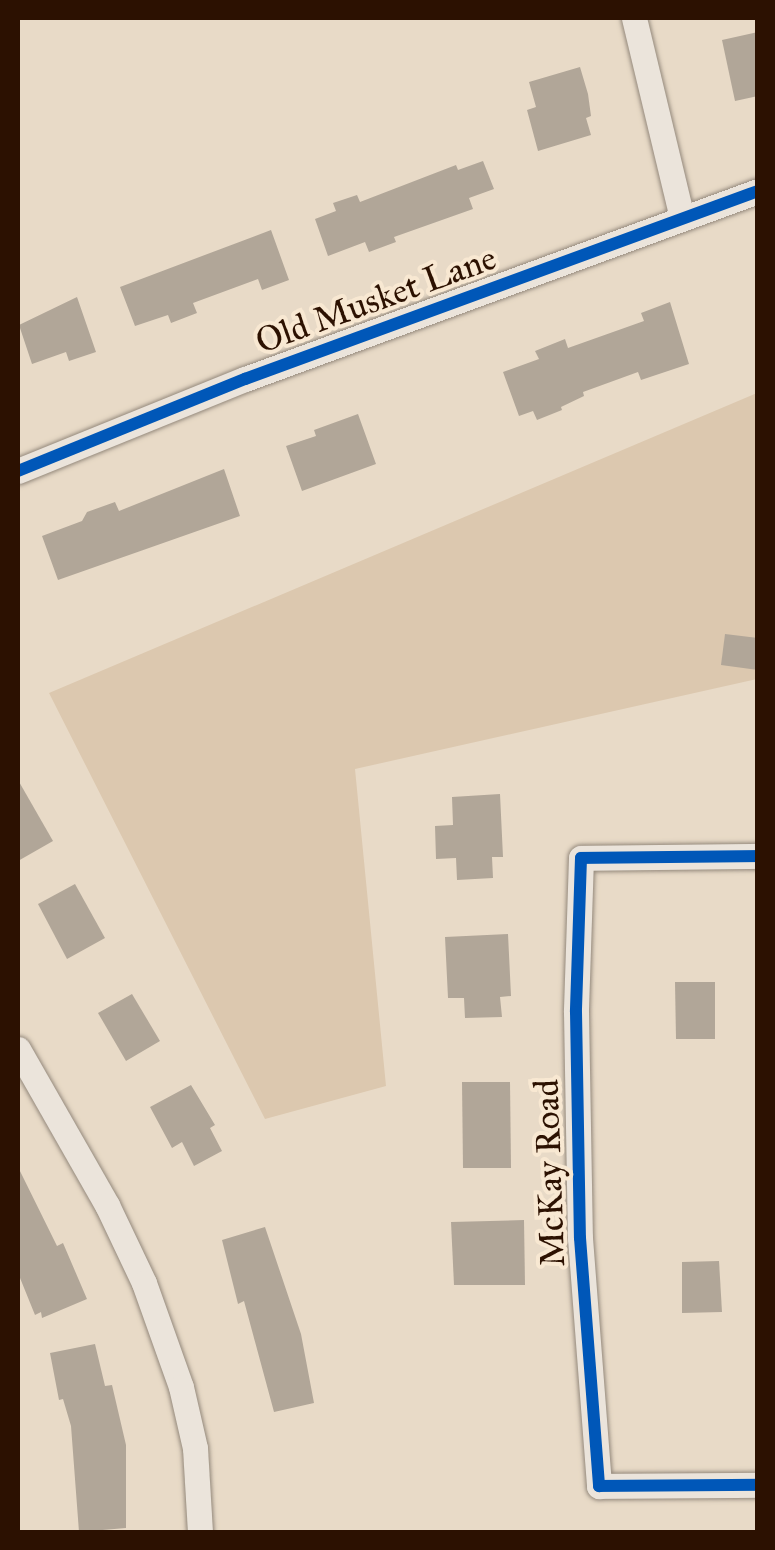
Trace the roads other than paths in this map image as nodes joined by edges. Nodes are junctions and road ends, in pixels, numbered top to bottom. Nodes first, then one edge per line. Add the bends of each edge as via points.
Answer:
1 (634, 18) edge
2 (758, 192) edge
3 (682, 218) junction
4 (18, 470) edge
5 (758, 856) edge
6 (18, 1049) edge
7 (758, 1485) edge
8 (200, 1532) edge

1 - 3 street
2 - 3 street, Old Musket Lane
3 - 4 street, Old Musket Lane
5 - 7 street, McKay Road via 581,858 576,1012 580,1238 599,1486
6 - 8 street via 144,1284 195,1448

